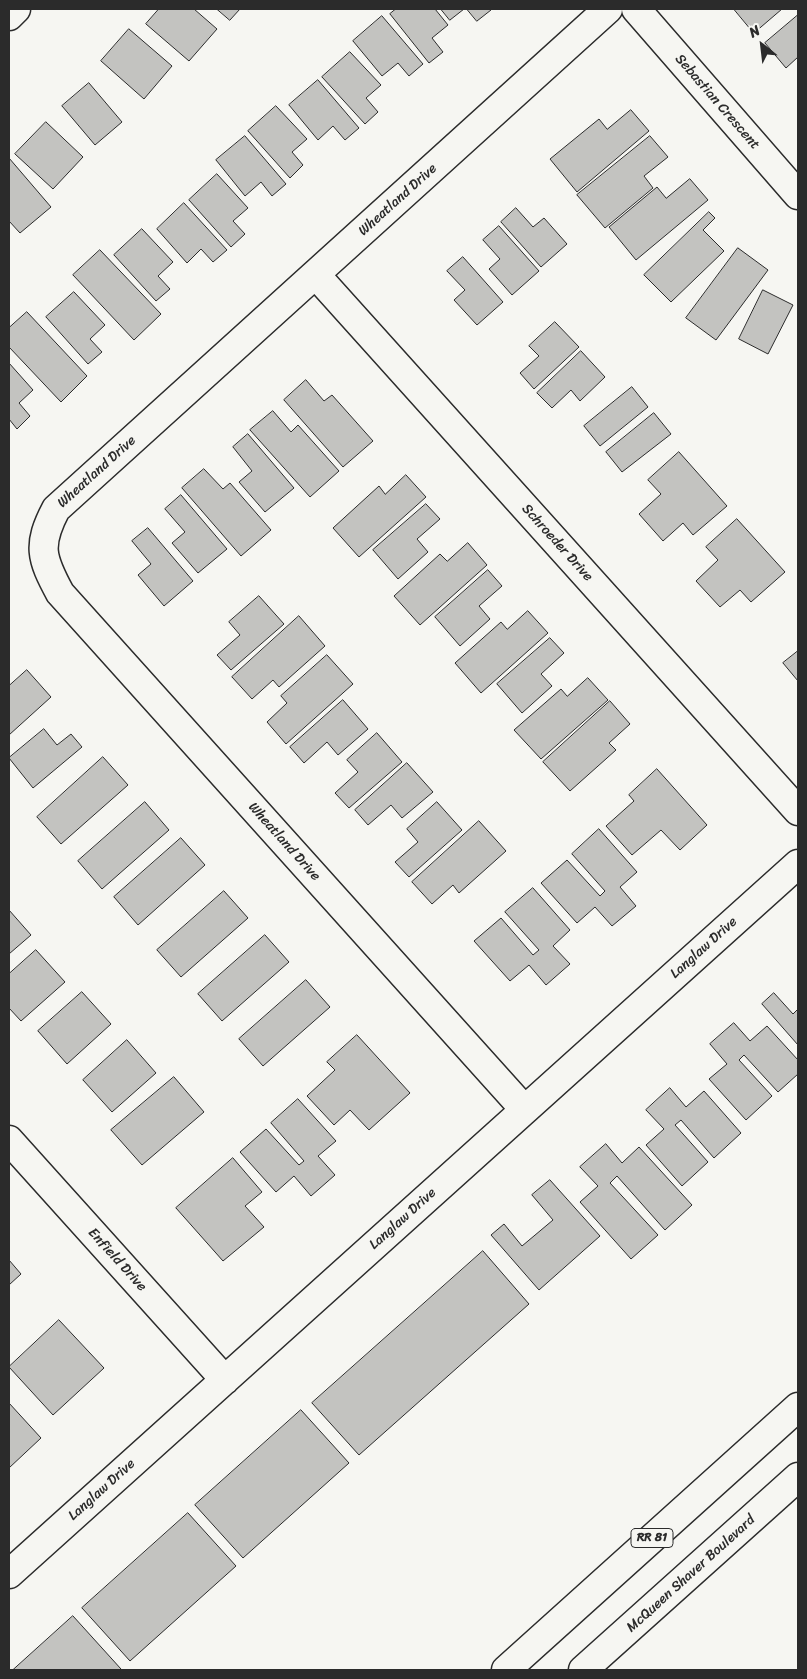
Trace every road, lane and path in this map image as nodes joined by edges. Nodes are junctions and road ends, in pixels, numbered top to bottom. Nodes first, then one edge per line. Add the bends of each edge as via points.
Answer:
1 (16, 9) edge
2 (608, 9) edge
3 (636, 9) edge
4 (9, 16) edge
5 (798, 195) edge
6 (316, 275) junction
7 (798, 811) edge
8 (798, 864) edge
9 (524, 1109) junction
10 (9, 1140) edge
11 (225, 1380) junction
12 (798, 1407) edge
13 (798, 1477) edge
14 (9, 1574) edge
15 (506, 1670) edge
16 (583, 1670) edge

1 - 4 street
2 - 6 street, Wheatland Drive
3 - 5 street, Sebastian Crescent
6 - 7 street, Schroeder Drive
6 - 9 street, Wheatland Drive via 56,509 43,542 46,567 67,600
8 - 9 street, Langlaw Drive
9 - 11 street, Langlaw Drive
10 - 11 street, Enfield Drive
11 - 14 street, Langlaw Drive
12 - 15 street, RR 81
13 - 16 street, McQueen Shaver Boulevard

